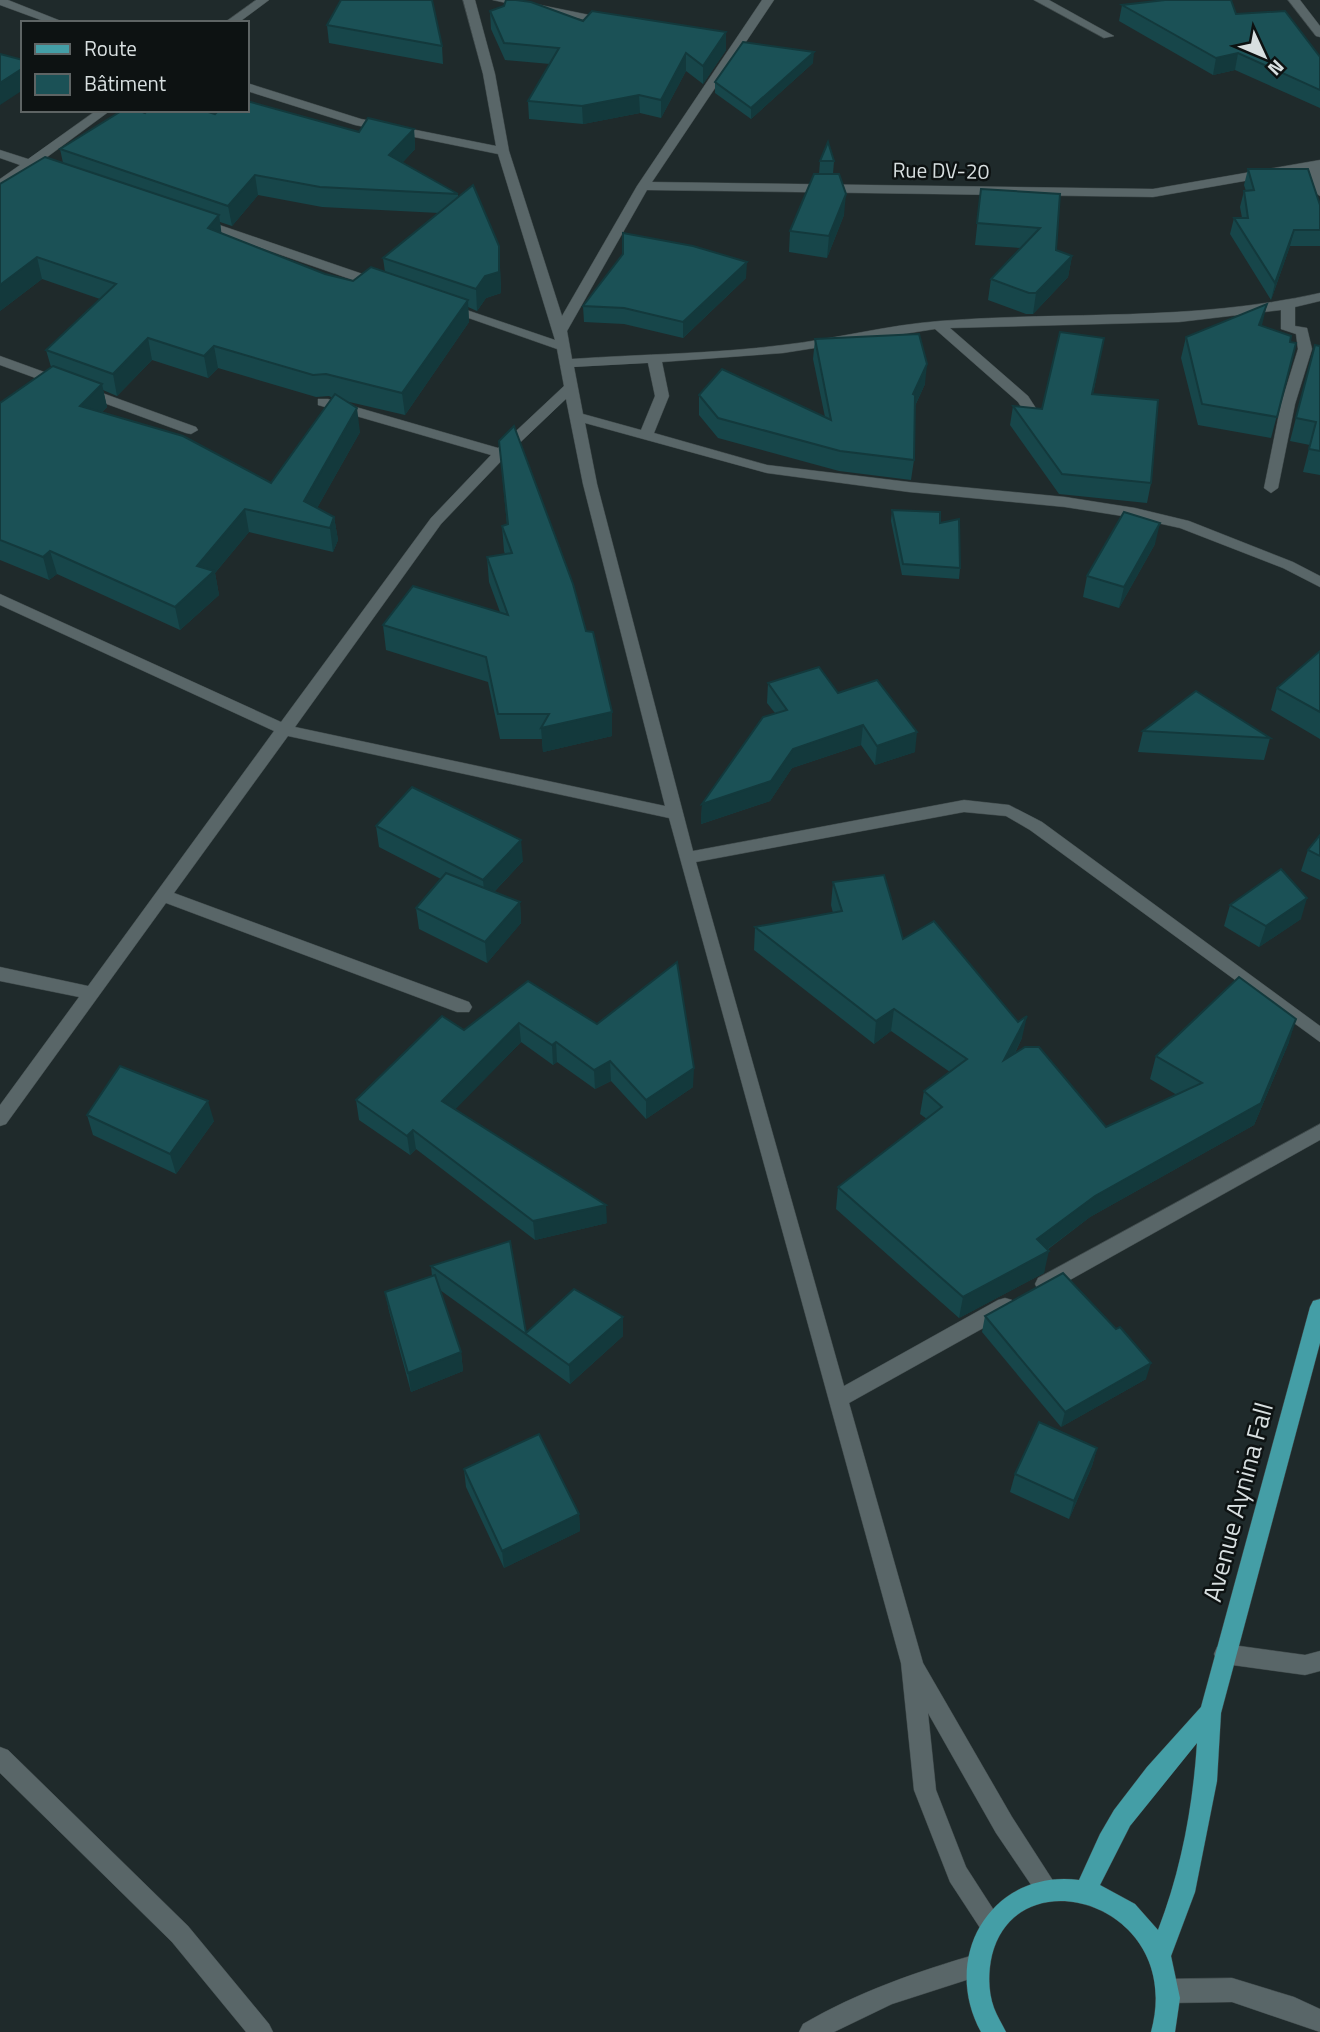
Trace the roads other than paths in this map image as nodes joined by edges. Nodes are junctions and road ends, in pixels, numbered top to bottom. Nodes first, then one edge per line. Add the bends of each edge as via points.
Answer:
1 (263, 0) edge
2 (469, 0) edge
3 (499, 0) edge
4 (768, 0) edge
5 (1040, 0) edge
6 (1294, 0) edge
7 (2, 2) edge
8 (54, 21) edge
9 (233, 21) edge
10 (624, 25) edge
11 (1320, 34) edge
12 (1108, 37) dead end
13 (248, 86) edge
14 (102, 112) edge
15 (503, 151) junction
16 (0, 154) edge
17 (30, 164) junction
18 (1316, 164) edge
19 (69, 177) edge
20 (0, 185) edge
21 (643, 186) junction
22 (1320, 192) edge
23 (186, 218) edge
24 (394, 289) edge
25 (1320, 297) edge
26 (433, 303) edge
27 (1289, 306) junction
28 (938, 326) junction
29 (563, 347) junction
30 (654, 357) junction
31 (0, 360) edge
32 (570, 387) junction
33 (323, 401) dead end
34 (1032, 413) edge
35 (575, 416) junction
36 (191, 430) dead end
37 (646, 436) junction
38 (501, 453) junction
39 (1271, 488) dead end
40 (1320, 582) edge
41 (0, 599) edge
42 (285, 730) junction
43 (675, 814) junction
44 (687, 858) junction
45 (162, 895) junction
46 (0, 974) edge
47 (90, 993) junction
48 (463, 1007) dead end
49 (1320, 1035) edge
50 (0, 1119) edge
51 (1320, 1130) edge
52 (1320, 1307) edge
53 (840, 1398) junction
54 (1225, 1654) junction
55 (1320, 1661) edge
56 (912, 1663) junction
57 (1210, 1713) junction
58 (0, 1758) edge
59 (1048, 1890) junction
60 (1086, 1891) junction
61 (992, 1926) junction
62 (1160, 1955) junction
63 (977, 1966) junction
64 (1169, 1991) junction
65 (1320, 2021) edge
66 (261, 2032) edge
67 (811, 2032) edge
68 (994, 2032) edge
69 (1163, 2032) edge

1 - 9 street
2 - 15 street
3 - 10 street
4 - 21 street via 730,45
5 - 12 street
6 - 11 street
7 - 8 street
13 - 15 street via 359,122
14 - 17 street
15 - 29 street
16 - 17 street
17 - 19 street
17 - 20 street
18 - 21 street, Rue DV-20 via 1153,193
18 - 22 street
21 - 29 street
23 - 24 street
25 - 27 street
26 - 29 street
27 - 28 street via 1165,319
27 - 39 street via 1288,329 1302,331 1305,349
28 - 30 street via 781,350
28 - 34 street via 1023,399
29 - 30 street
29 - 32 street
30 - 37 street via 662,396
31 - 36 street
32 - 35 street
32 - 38 street
33 - 38 street
35 - 37 street
35 - 43 street
37 - 40 street via 767,469 1135,513 1184,524
38 - 42 street via 436,521
41 - 42 street
42 - 43 street
42 - 45 street
43 - 44 street
44 - 49 street via 964,806 1009,811 1037,826
44 - 53 street
45 - 47 street
45 - 48 street
46 - 47 street
47 - 50 street
51 - 53 street
52 - 54 main road, Avenue Aynina Fall
53 - 56 street
54 - 55 street via 1305,1664
54 - 57 main road, Avenue Aynina Fall
56 - 59 street via 1004,1825
56 - 61 street via 925,1790 958,1874
57 - 60 main road via 1135,1800 1095,1866
57 - 62 main road, Avenue Aynina Fall via 1206,1781 1184,1892
58 - 66 street via 180,1934
59 - 60 main road
59 - 61 main road via 1016,1902
60 - 62 main road via 1129,1914 1147,1932
61 - 63 main road
62 - 64 main road
63 - 67 street via 847,2009
63 - 68 main road via 982,2009
64 - 65 street via 1232,1990
64 - 69 main road

